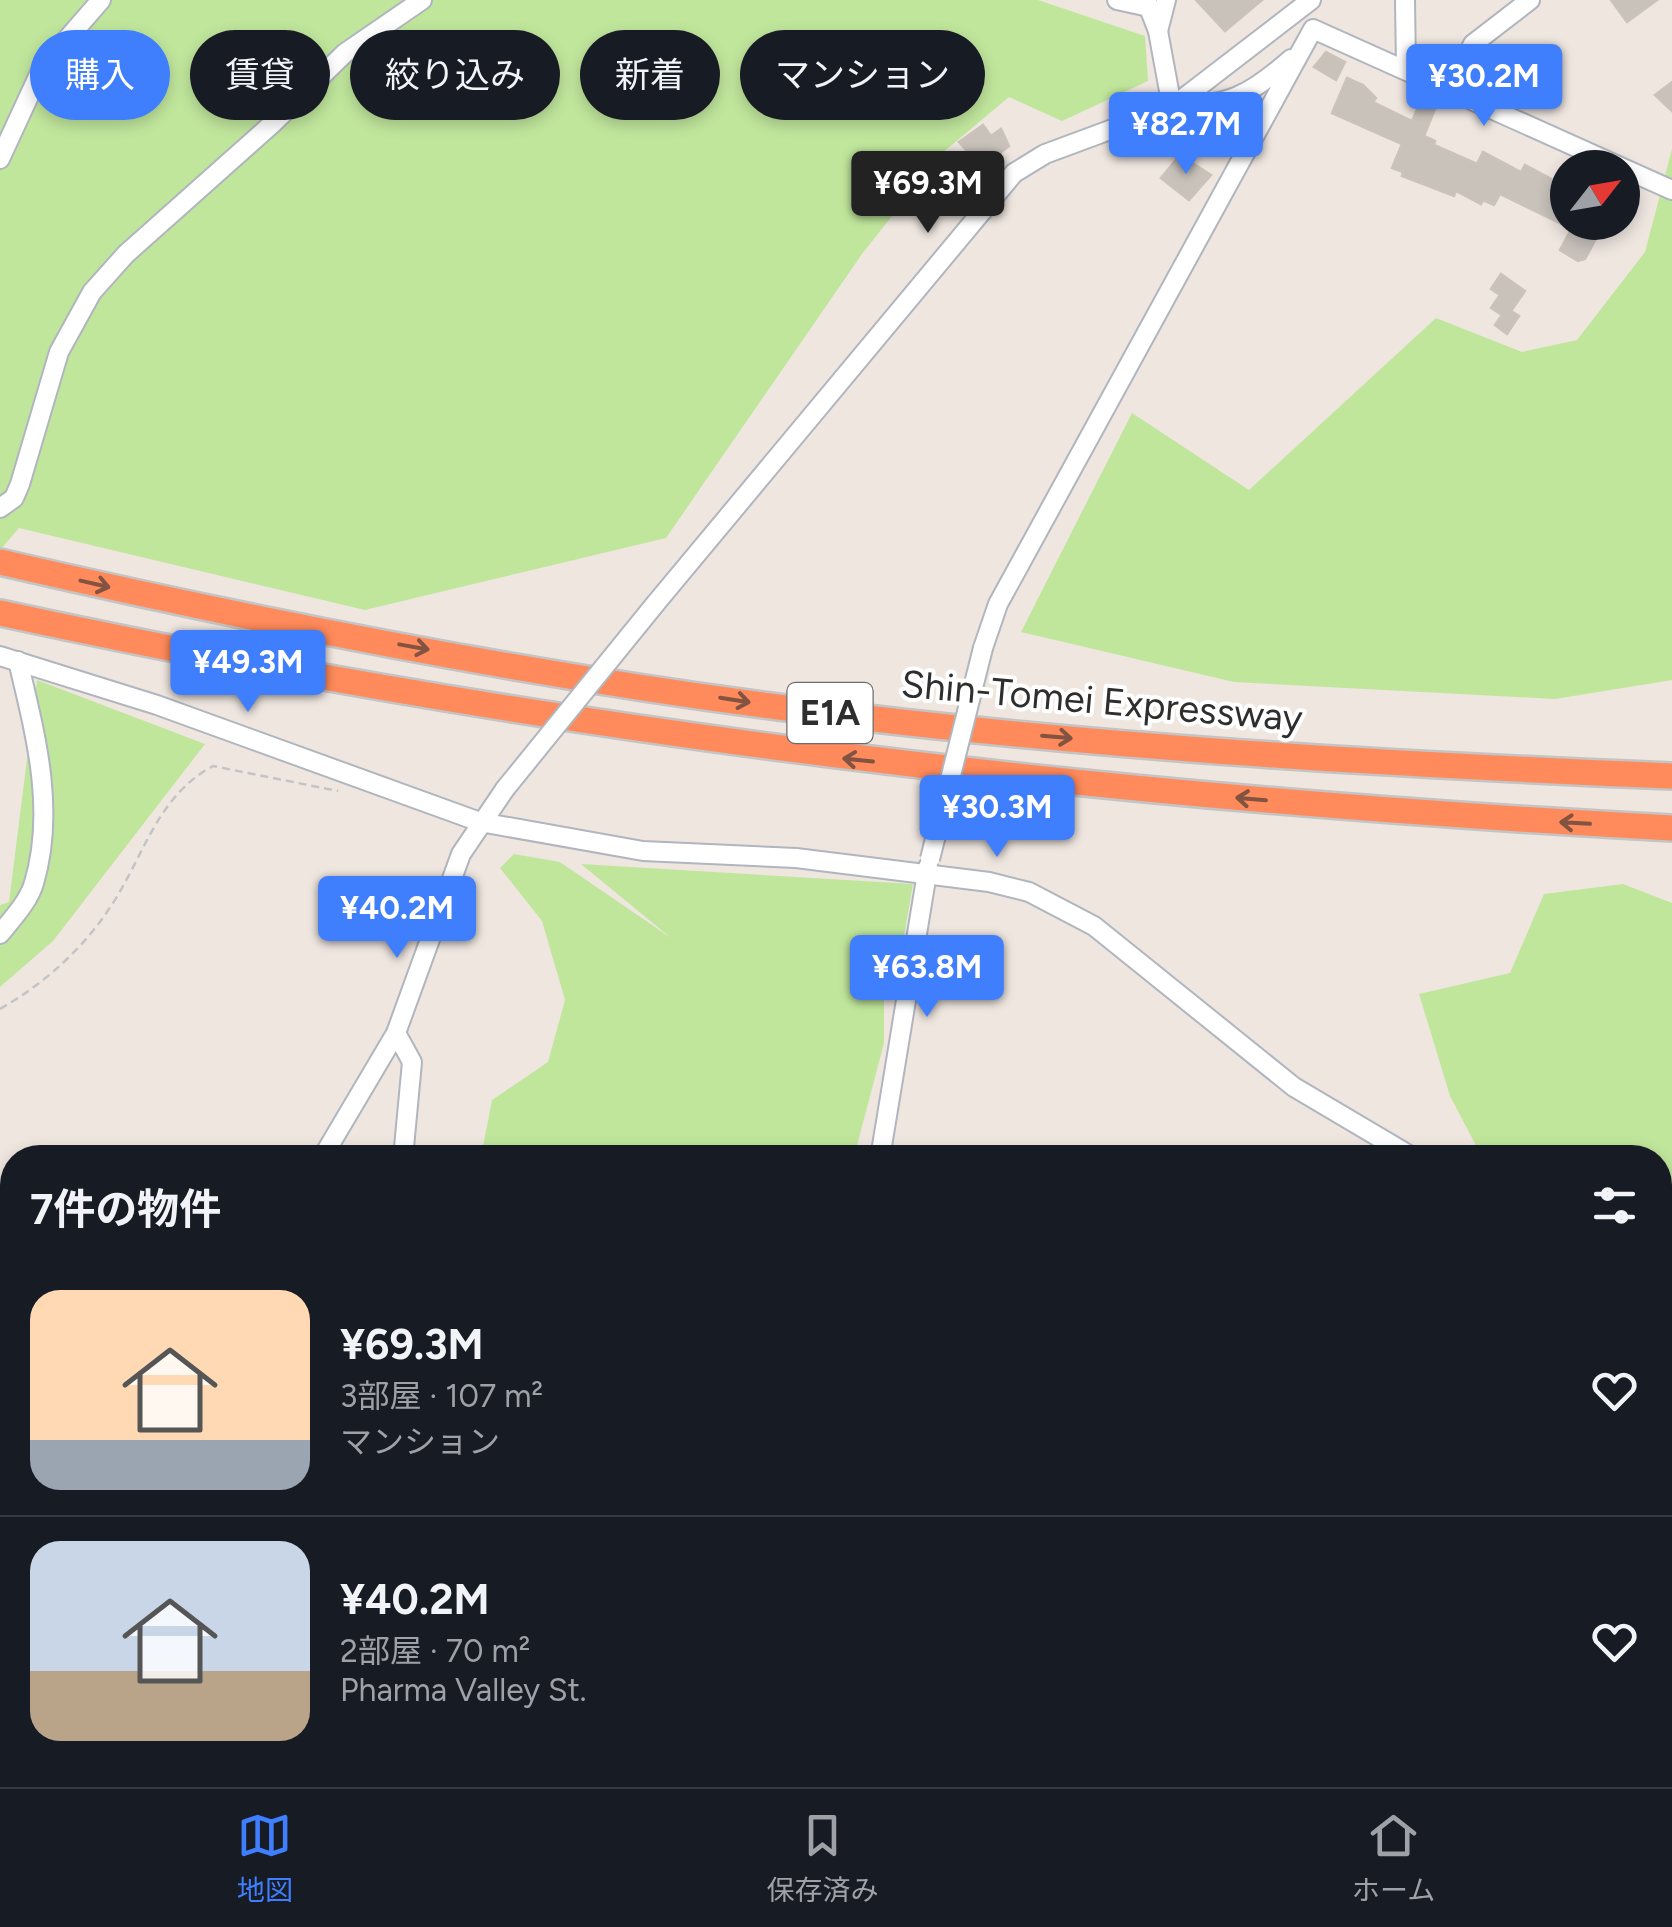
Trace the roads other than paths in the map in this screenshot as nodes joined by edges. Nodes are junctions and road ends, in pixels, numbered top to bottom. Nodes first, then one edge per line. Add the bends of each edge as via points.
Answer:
1 (101, 0) edge
2 (422, 0) edge
3 (1117, 0) edge
4 (1311, 0) edge
5 (1405, 0) edge
6 (1530, 0) edge
7 (1154, 2) edge
8 (1289, 17) junction
9 (1313, 29) junction
10 (1406, 69) junction
11 (1451, 88) junction
12 (1172, 107) junction
13 (0, 160) edge
14 (1672, 190) edge
15 (0, 508) edge
16 (0, 562) edge
17 (0, 613) edge
18 (9, 659) edge
19 (1672, 776) edge
20 (480, 822) junction
21 (1672, 828) edge
22 (928, 867) junction
23 (0, 934) edge
24 (396, 1033) junction
25 (330, 1145) edge
26 (404, 1145) edge
27 (882, 1145) edge
28 (1392, 1145) edge

1 - 13 street via 42,68
2 - 15 street via 344,53 92,292 58,352 20,484
3 - 7 street
4 - 8 street
5 - 10 street
6 - 11 street via 1473,44
7 - 12 street
8 - 9 street
8 - 12 street
9 - 10 street
9 - 12 street via 1293,57 1252,92 1213,106
9 - 22 street, bridge via 998,604
10 - 11 street
11 - 14 street
12 - 20 street, bridge via 1045,154 1014,173
16 -> 19 highway, Shin-Tomei Expressway / E1A via 268,621 798,710 1414,765
21 -> 17 highway, E1A via 1416,814 799,754 258,667
18 - 20 street
18 - 23 street via 42,760 41,836 34,885
20 - 22 street via 643,852
20 - 24 street via 461,854
22 - 27 street
22 - 28 street via 1057,903 1294,1087
24 - 25 street
24 - 26 street via 412,1062

